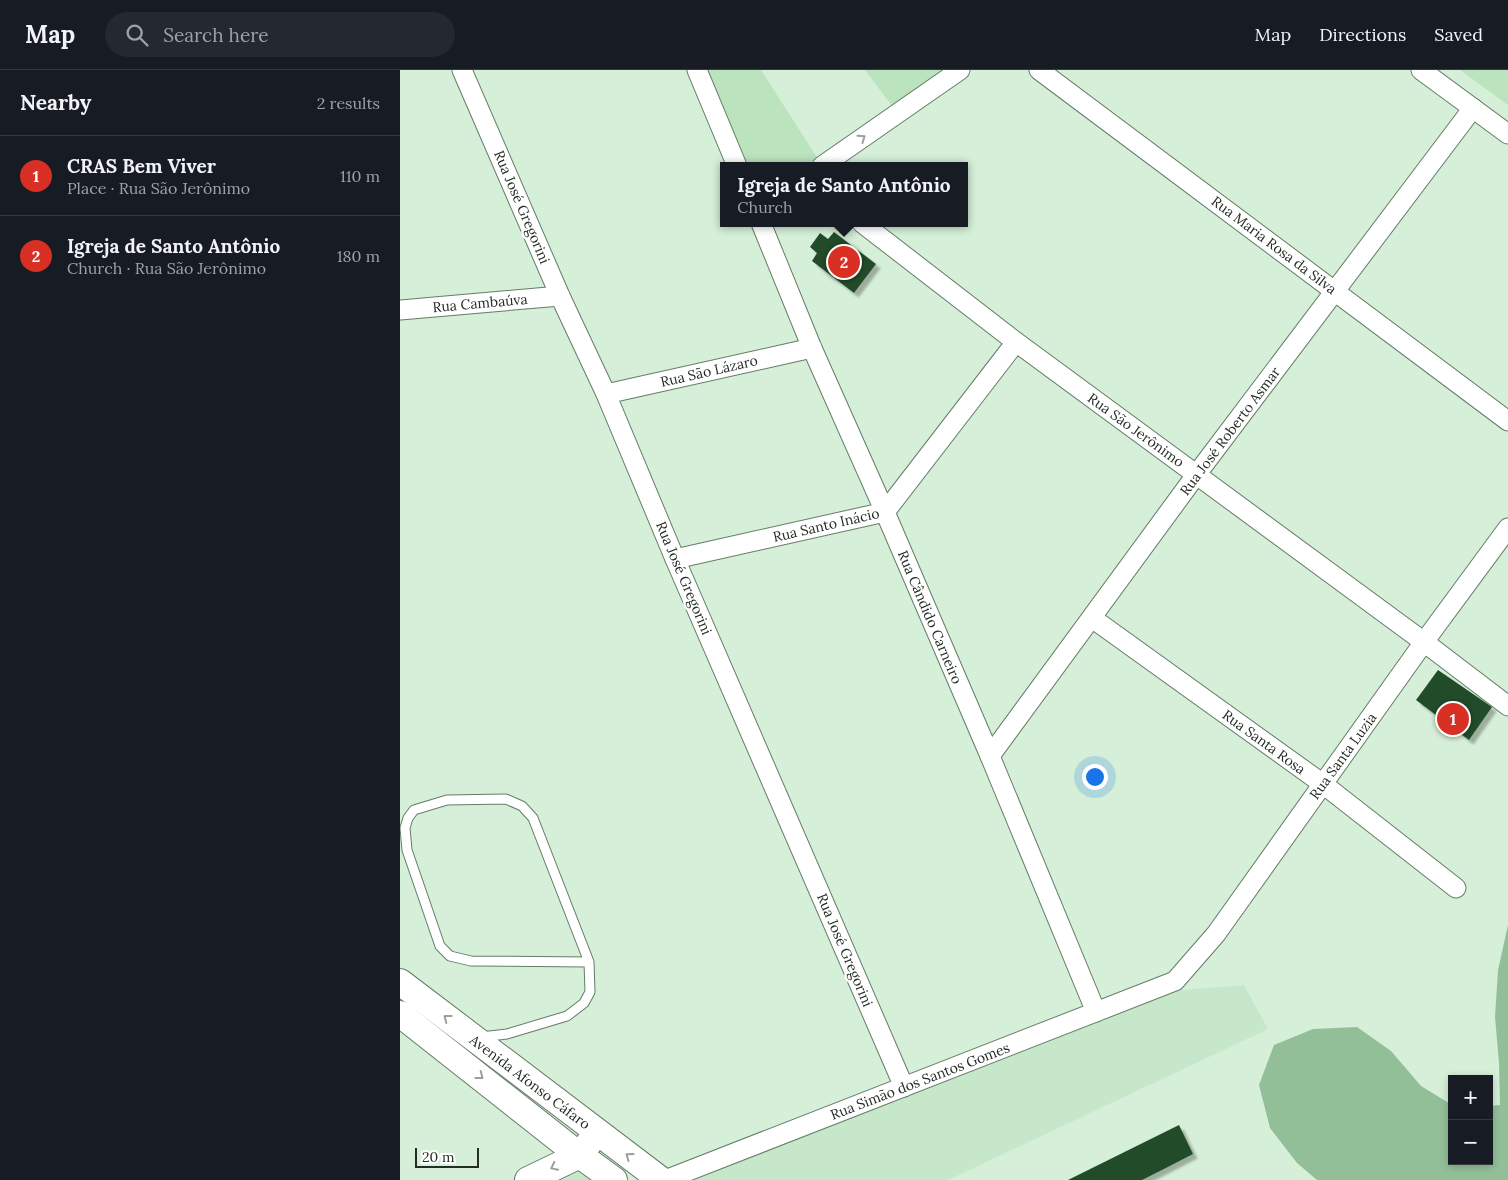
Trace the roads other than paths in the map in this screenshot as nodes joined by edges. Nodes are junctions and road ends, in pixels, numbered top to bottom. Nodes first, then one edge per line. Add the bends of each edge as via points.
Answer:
1 (462, 70) edge
2 (697, 70) edge
3 (960, 70) edge
4 (1039, 70) edge
5 (1421, 70) edge
6 (1473, 108) junction
7 (1508, 134) edge
8 (735, 162) edge
9 (828, 162) edge
10 (763, 227) edge
11 (867, 227) edge
12 (1335, 290) junction
13 (560, 296) junction
14 (400, 310) edge
15 (1016, 342) junction
16 (812, 348) junction
17 (606, 394) junction
18 (1508, 421) edge
19 (1196, 474) junction
20 (885, 512) junction
21 (1508, 528) edge
22 (675, 560) junction
23 (1092, 618) junction
24 (1424, 642) junction
25 (1508, 706) edge
26 (990, 756) junction
27 (1323, 784) junction
28 (1456, 888) dead end
29 (589, 962) junction
30 (1175, 981) joint
31 (400, 982) edge
32 (1096, 1012) junction
33 (400, 1014) edge
34 (472, 1038) junction
35 (904, 1087) junction
36 (597, 1133) junction
37 (580, 1155) junction
38 (528, 1180) edge
39 (614, 1180) edge
40 (663, 1180) edge

1 - 13 street, Rua José Gregorini
2 - 8 street
9 -> 3 street
4 - 12 street, Rua Maria Rosa da Silva
5 - 6 street
6 - 7 street
6 - 12 street, Rua José Roberto Asmar
10 - 16 street, Rua Cândido Carneiro
11 - 15 street, Rua São Jerônimo
12 - 18 street, Rua Maria Rosa da Silva
12 - 19 street, Rua José Roberto Asmar
13 - 14 street, Rua Cambaúva
13 - 17 street, Rua José Gregorini
15 - 19 street, Rua São Jerônimo
15 - 20 street, Rua Santo Inácio
16 - 17 street, Rua São Lázaro
16 - 20 street, Rua Cândido Carneiro
17 - 22 street, Rua José Gregorini
19 - 23 street, Rua José Roberto Asmar
19 - 24 street, Rua São Jerônimo
20 - 22 street, Rua Santo Inácio
20 - 26 street, Rua Cândido Carneiro
21 - 24 street, Rua Santa Luzia
22 - 35 street, Rua José Gregorini
23 - 26 street, Rua José Roberto Asmar
23 - 27 street, Rua Santa Rosa
24 - 25 street, Rua São Jerônimo
24 - 27 street, Rua Santa Luzia
26 - 32 street, Rua Cândido Carneiro
27 - 28 street, Rua Santa Rosa
27 - 30 street, Rua Santa Luzia via 1216,934
29 - 29 lane via 533,818 522,806 506,799 447,800 414,810 405,828 407,850 431,923 445,952 471,961
29 - 34 lane via 590,992 584,1003 567,1016 507,1034
30 - 32 street, Rua Simão dos Santos Gomes
34 -> 31 main road, Avenida Afonso Cáfaro
32 - 35 street, Rua Simão dos Santos Gomes
33 -> 37 main road, Avenida Afonso Cáfaro
34 - 36 main road, Avenida Afonso Cáfaro
35 - 40 street, Rua Simão dos Santos Gomes
36 - 37 main road
40 -> 36 main road, Avenida Afonso Cáfaro
37 -> 38 main road
37 - 39 main road, Avenida Afonso Cáfaro

